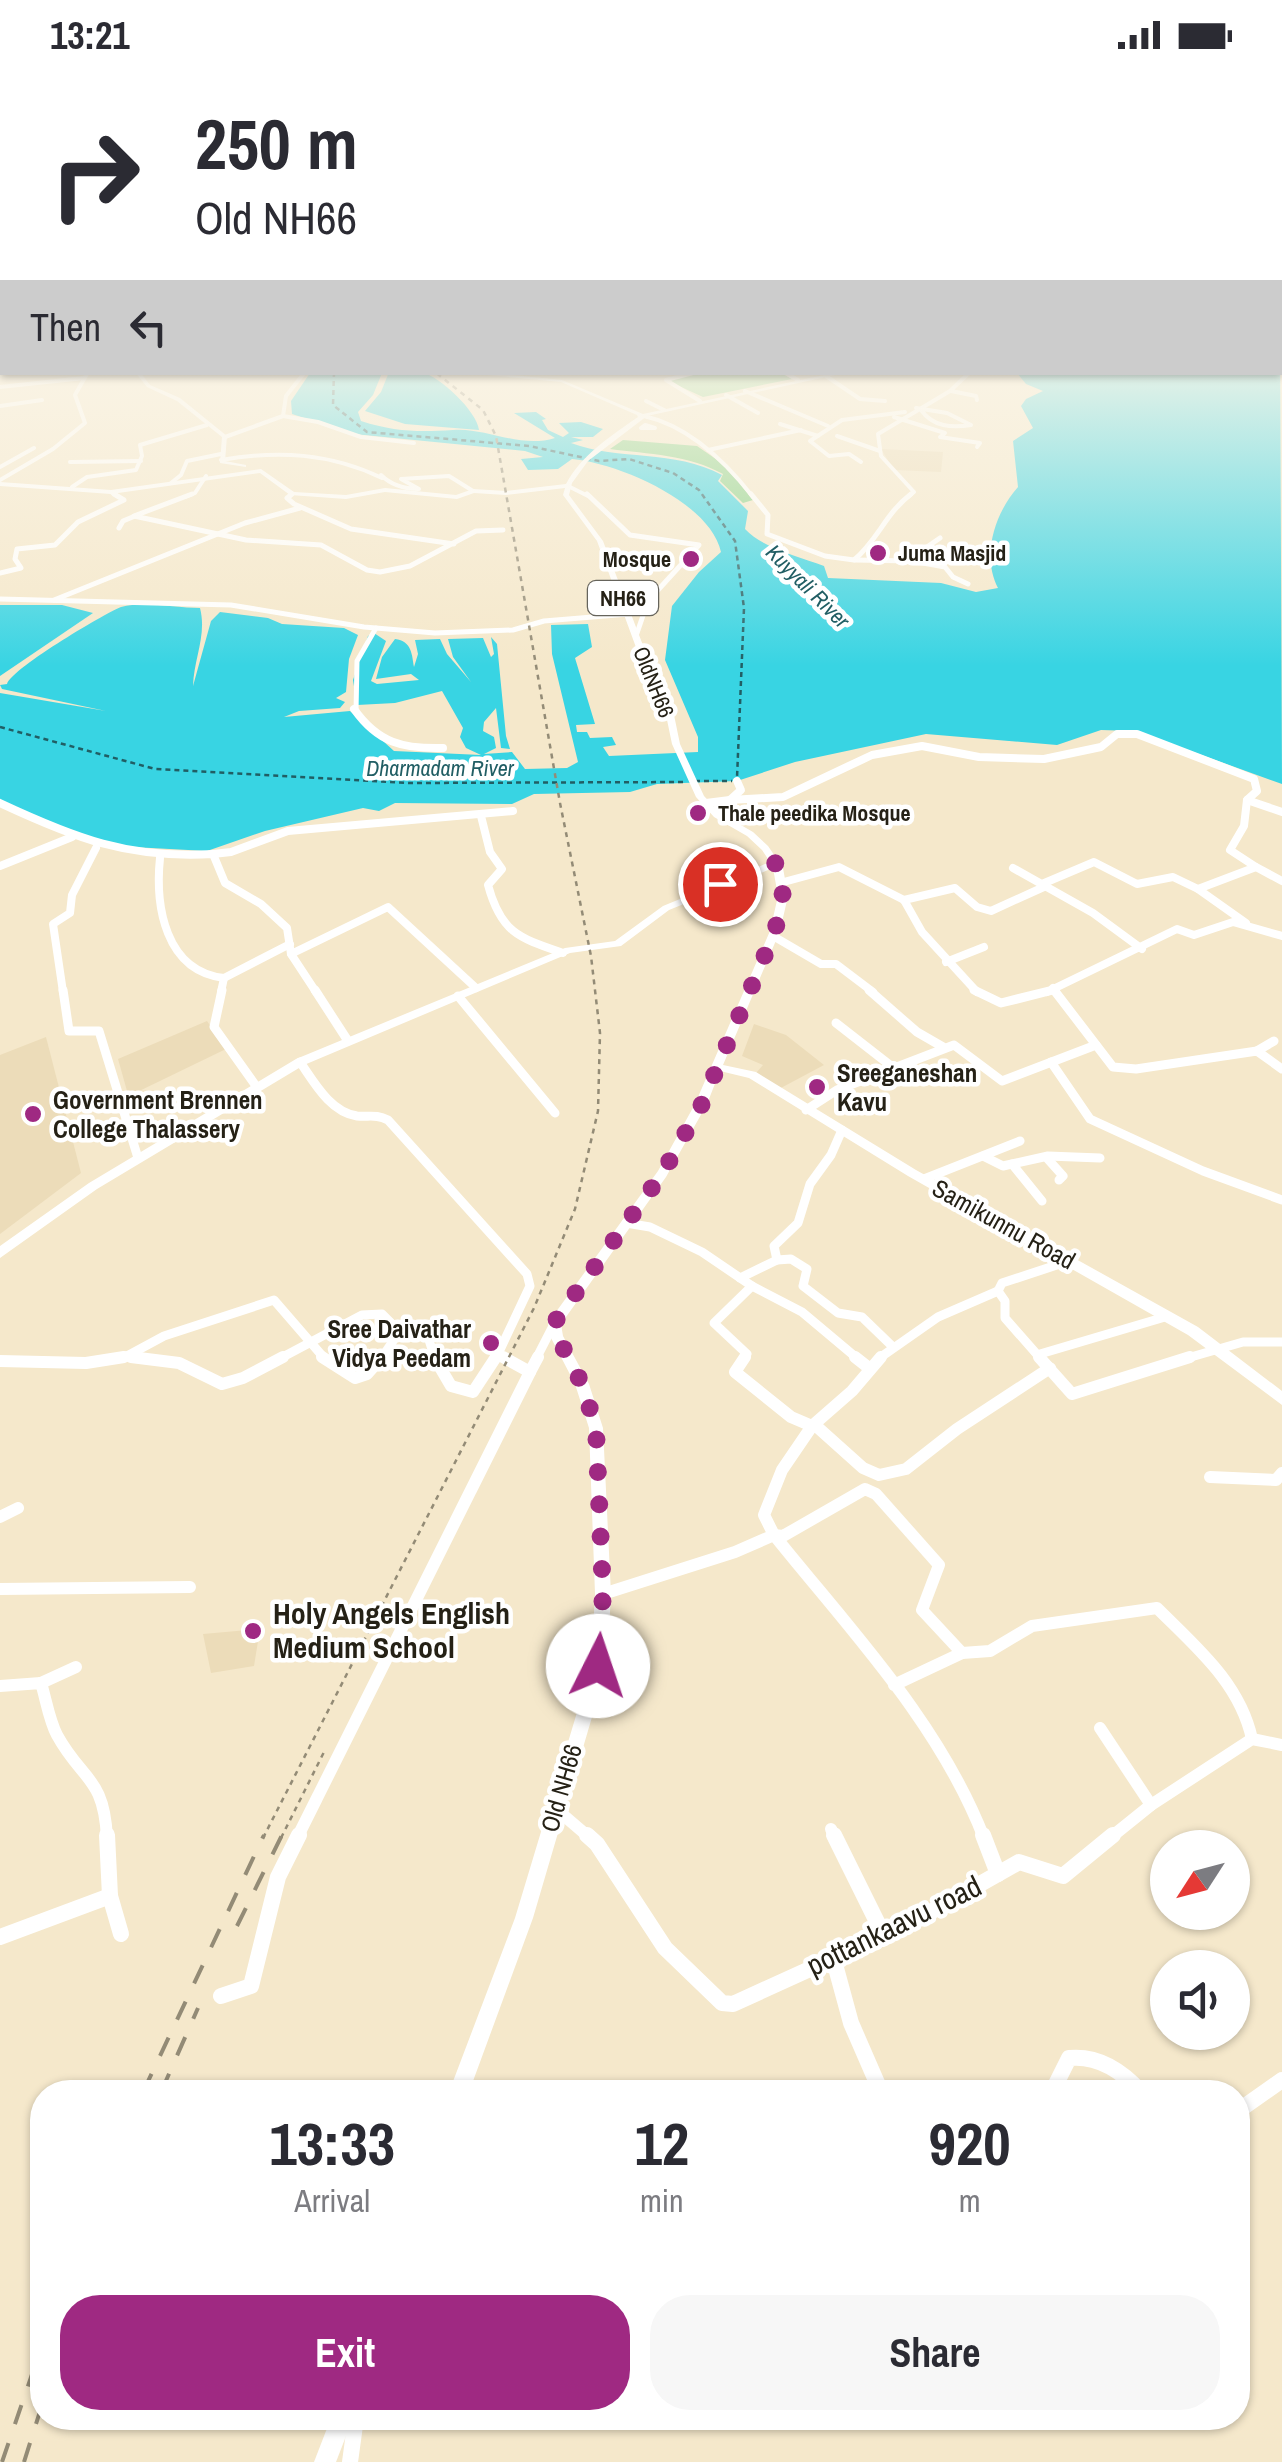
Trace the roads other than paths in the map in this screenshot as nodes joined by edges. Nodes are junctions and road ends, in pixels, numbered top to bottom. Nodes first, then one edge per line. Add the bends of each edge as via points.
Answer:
1 (610, 442) edge
2 (61, 443) edge
3 (148, 443) edge
4 (224, 443) edge
5 (411, 443) edge
6 (414, 443) dead end
7 (698, 443) edge
8 (742, 443) edge
9 (812, 443) edge
10 (856, 443) edge
11 (879, 443) edge
12 (978, 443) edge
13 (977, 447) dead end
14 (34, 448) dead end
15 (708, 450) junction
16 (880, 451) junction
17 (829, 456) junction
18 (221, 457) junction
19 (141, 461) junction
20 (70, 462) dead end
21 (837, 462) dead end
22 (861, 462) dead end
23 (0, 466) edge
24 (261, 471) junction
25 (206, 476) junction
26 (0, 482) edge
27 (171, 482) junction
28 (568, 486) junction
29 (72, 487) junction
30 (473, 491) junction
31 (111, 492) junction
32 (292, 494) junction
33 (568, 498) junction
34 (594, 502) junction
35 (300, 508) junction
36 (134, 516) junction
37 (119, 528) dead end
38 (503, 530) dead end
39 (224, 533) junction
40 (940, 538) dead end
41 (455, 544) junction
42 (854, 560) junction
43 (921, 562) junction
44 (0, 573) edge
45 (968, 584) dead end
46 (0, 599) edge
47 (54, 600) junction
48 (629, 614) junction
49 (376, 628) junction
50 (636, 636) junction
51 (444, 748) dead end
52 (737, 781) dead end
53 (703, 800) junction
54 (730, 800) junction
55 (1246, 800) junction
56 (0, 803) edge
57 (513, 811) dead end
58 (1282, 812) edge
59 (482, 816) junction
60 (72, 837) junction
61 (96, 848) junction
62 (213, 854) junction
63 (160, 858) junction
64 (776, 863) junction
65 (0, 866) edge
66 (1256, 867) junction
67 (1012, 868) dead end
68 (1282, 882) edge
69 (780, 883) junction
70 (1044, 885) junction
71 (1198, 888) junction
72 (904, 900) junction
73 (1246, 923) junction
74 (773, 936) junction
75 (1282, 936) edge
76 (984, 946) dead end
77 (290, 949) junction
78 (1142, 949) junction
79 (563, 953) junction
80 (946, 962) junction
81 (224, 978) junction
82 (476, 988) junction
83 (1053, 988) junction
84 (458, 996) junction
85 (836, 1023) dead end
86 (348, 1041) junction
87 (1274, 1041) dead end
88 (1096, 1045) junction
89 (943, 1047) junction
90 (1257, 1051) junction
91 (300, 1062) junction
92 (1051, 1062) junction
93 (718, 1067) junction
94 (895, 1069) junction
95 (1282, 1069) edge
96 (256, 1086) junction
97 (806, 1110) junction
98 (555, 1114) dead end
99 (842, 1130) junction
100 (1020, 1141) dead end
101 (983, 1156) junction
102 (1046, 1157) junction
103 (138, 1158) junction
104 (1100, 1158) dead end
105 (1012, 1164) junction
106 (924, 1179) junction
107 (1059, 1180) dead end
108 (1282, 1200) edge
109 (1042, 1201) dead end
110 (626, 1223) junction
111 (0, 1253) edge
112 (777, 1260) junction
113 (1070, 1261) junction
114 (740, 1278) junction
115 (752, 1286) junction
116 (998, 1291) junction
117 (828, 1304) junction
118 (806, 1316) junction
119 (1165, 1317) junction
120 (554, 1323) junction
121 (397, 1329) junction
122 (1282, 1342) edge
123 (306, 1346) junction
124 (892, 1346) junction
125 (1213, 1346) junction
126 (498, 1354) junction
127 (1040, 1354) junction
128 (127, 1356) junction
129 (0, 1362) edge
130 (869, 1368) junction
131 (1050, 1368) junction
132 (530, 1372) junction
133 (1282, 1399) edge
134 (814, 1426) junction
135 (1282, 1473) edge
136 (1210, 1477) dead end
137 (18, 1508) dead end
138 (0, 1516) edge
139 (774, 1535) junction
140 (190, 1587) dead end
141 (0, 1589) edge
142 (603, 1594) junction
143 (962, 1653) junction
144 (76, 1667) dead end
145 (41, 1684) junction
146 (894, 1686) junction
147 (2, 1688) edge
148 (1100, 1728) dead end
149 (1252, 1739) junction
150 (1280, 1744) edge
151 (1152, 1804) junction
152 (555, 1808) junction
153 (830, 1829) dead end
154 (998, 1874) junction
155 (110, 1896) junction
156 (121, 1934) dead end
157 (883, 1934) junction
158 (0, 1938) edge
159 (832, 1957) junction
160 (220, 1996) dead end
161 (464, 2080) edge
162 (876, 2080) edge
163 (1058, 2080) edge
164 (1132, 2080) edge
165 (1282, 2080) edge
166 (1250, 2103) edge
167 (338, 2430) edge
168 (354, 2430) edge
169 (326, 2462) edge
170 (350, 2462) edge

1 - 28 main road
2 - 26 street
3 - 19 street via 140,445
4 - 18 main road
5 - 6 street
7 - 15 street
8 - 15 street
9 - 17 street
10 - 16 street
11 - 16 street
12 - 13 street
14 - 23 street
15 - 42 street via 751,490 768,515 767,534
16 - 42 street via 914,492 891,509
17 - 21 street
17 - 22 street via 850,454
18 - 24 main road
18 - 27 street via 186,461
18 - 30 street via 290,454 358,465 413,490 419,488 401,480 449,476
19 - 20 street
19 - 29 street via 130,472 94,476
24 - 25 main road
24 - 32 main road
25 - 27 main road
25 - 36 street via 195,493
26 - 29 main road
27 - 31 main road
28 - 30 main road
28 - 33 main road
28 - 34 street
29 - 31 main road
30 - 32 main road via 457,497 394,488 346,498
31 - 44 street via 124,500 76,524 55,545 17,550 21,568
32 - 35 street via 286,498
33 - 34 street
33 - 48 main road, OldNH66 / NH66 via 600,541
34 - 50 street via 630,535 699,545 648,600
35 - 39 street
35 - 41 street via 382,538
36 - 37 street
36 - 39 street
38 - 41 street via 476,532
39 - 41 street via 320,545 380,572
39 - 47 street
40 - 43 street
42 - 43 street
43 - 45 street via 945,567
46 - 47 street
47 - 49 street via 231,605
48 - 49 street via 513,630
48 - 50 main road, OldNH66 / NH66
49 - 51 street via 357,661 354,710 400,749
50 - 53 main road, OldNH66 / NH66
52 - 54 street via 741,790
53 - 54 street
53 - 64 main road
54 - 55 street via 783,798 872,756 922,746 979,757 1061,758 1101,748 1124,733 1251,776 1257,791
55 - 58 street
55 - 66 street via 1244,826 1230,850
56 - 60 street
57 - 59 street
59 - 62 street via 288,831
59 - 79 street via 490,852 502,869 488,885 502,925
60 - 61 street
60 - 65 street
61 - 63 street
61 - 103 street via 70,913 54,922 55,949 70,1032 99,1031
62 - 63 street
62 - 77 street via 222,879 282,922
63 - 81 street via 160,917 184,958 208,976
64 - 69 main road
64 - 79 main road via 666,908 618,944
66 - 68 street
66 - 71 street
67 - 70 street
69 - 72 street via 839,867
69 - 74 main road
70 - 71 street via 1094,862 1137,884 1172,876
70 - 72 street via 991,912 955,888
70 - 78 street
71 - 73 street
72 - 80 street
73 - 75 street
73 - 78 street via 1194,934 1175,929
74 - 89 street via 821,964 836,964
74 - 93 main road
76 - 80 street
77 - 81 street
77 - 82 street via 328,940 388,907
77 - 86 street
78 - 83 street
79 - 82 main road
80 - 83 street via 998,1003
81 - 96 street via 214,1027
82 - 84 main road
83 - 88 street
84 - 86 main road
84 - 98 street
85 - 94 street
86 - 91 main road
87 - 90 street
88 - 90 street via 1108,1065 1136,1069
88 - 92 street
89 - 92 street via 954,1045 1002,1081
89 - 94 street
90 - 95 street
91 - 96 main road
91 - 126 street via 343,1115 388,1120 527,1274 530,1286
92 - 108 street via 1090,1119
93 - 97 main road, Samikunnu Road via 752,1075
93 - 110 main road via 662,1174
94 - 97 street
96 - 103 main road
97 - 99 main road, Samikunnu Road
99 - 106 main road, Samikunnu Road
99 - 112 street via 810,1184 798,1223 774,1246
100 - 101 street
101 - 105 street
101 - 106 street
102 - 104 street
102 - 105 street
102 - 107 street via 1063,1176
103 - 111 main road
105 - 109 street
106 - 113 main road, Samikunnu Road
110 - 114 street via 670,1235
110 - 120 main road
112 - 114 street
112 - 117 street via 807,1268 803,1286
113 - 116 street via 1002,1283
113 - 119 main road, Samikunnu Road
114 - 115 street
115 - 118 street
115 - 134 street via 714,1323 746,1354 735,1372
116 - 124 street
116 - 127 street via 1005,1318
117 - 118 street
117 - 124 street via 862,1317
118 - 130 street
119 - 125 main road, Samikunnu Road
119 - 127 street
120 - 132 street
120 - 142 main road, Old NH66 via 596,1428
121 - 123 street via 382,1314 369,1313
121 - 123 street via 374,1370 355,1378
121 - 126 street via 424,1324 442,1376 467,1394
122 - 125 street
123 - 128 street via 222,1384 179,1362
123 - 128 street via 274,1300 164,1336
124 - 130 street
125 - 131 street via 1072,1394
125 - 133 main road, Samikunnu Road
126 - 132 street
127 - 131 street
128 - 129 street
130 - 134 street
131 - 134 street via 906,1469 880,1475 863,1468
132 - 160 street via 278,1877 251,1986
134 - 139 street via 782,1470 764,1516
135 - 136 street via 1276,1480
137 - 138 street
139 - 142 street
139 - 143 street via 865,1490 876,1494 939,1565 922,1610
139 - 146 street
140 - 141 street
142 - 152 main road, Old NH66 via 598,1666
143 - 146 street
143 - 149 street via 990,1651 1032,1626 1157,1608 1215,1669 1250,1718
144 - 145 street
145 - 147 street
145 - 155 street via 56,1735 96,1784 106,1815
146 - 154 street via 952,1764
148 - 151 street
149 - 150 street
149 - 151 street, pottankaavu road
151 - 154 street, pottankaavu road via 1063,1876 1018,1862
152 - 159 street, pottankaavu road via 597,1844 665,1948 722,2003 748,1998
152 - 161 main road, Old NH66 via 524,1918
153 - 157 street
154 - 157 street, pottankaavu road
155 - 156 street
155 - 158 street
157 - 159 street, pottankaavu road
159 - 162 street
163 - 164 street via 1068,2058 1080,2056
165 - 166 street
167 - 169 main road
168 - 170 street

